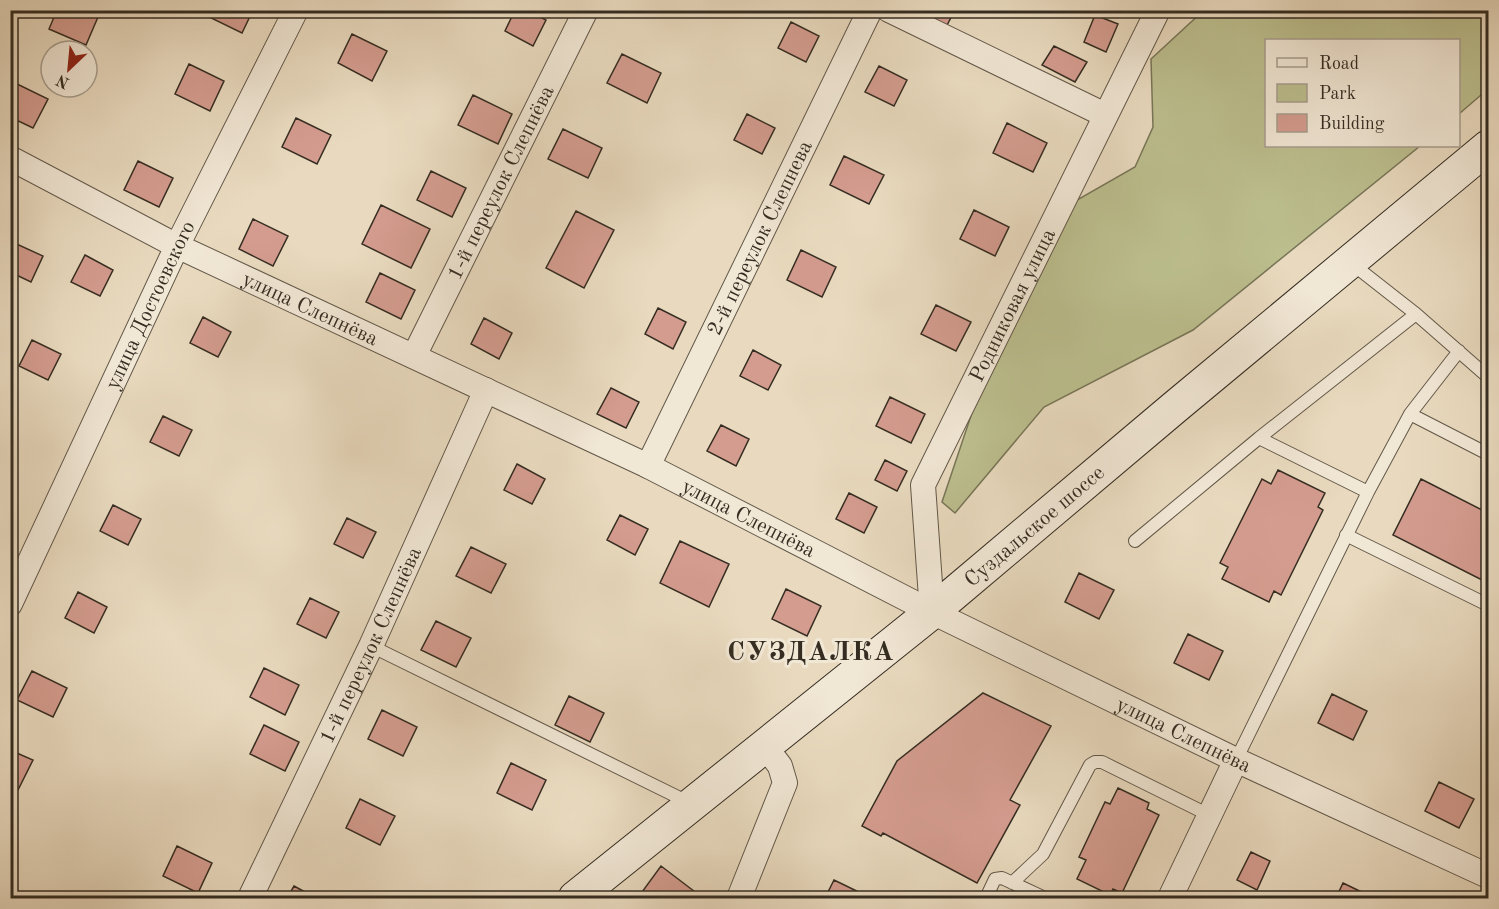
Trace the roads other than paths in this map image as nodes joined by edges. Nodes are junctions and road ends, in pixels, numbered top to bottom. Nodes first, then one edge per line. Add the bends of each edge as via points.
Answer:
1 (296, 10) edge
2 (586, 10) edge
3 (870, 10) edge
4 (889, 10) edge
5 (1158, 10) edge
6 (1105, 116) junction
7 (1488, 147) edge
8 (10, 158) edge
9 (177, 246) junction
10 (1350, 262) junction
11 (1416, 314) junction
12 (1459, 351) junction
13 (414, 356) junction
14 (1488, 377) edge
15 (486, 390) junction
16 (1410, 414) junction
17 (1259, 438) junction
18 (1488, 454) edge
19 (648, 466) junction
20 (1368, 492) junction
21 (1346, 535) junction
22 (1135, 541) dead end
23 (10, 603) edge
24 (1488, 606) edge
25 (932, 612) junction
26 (371, 646) junction
27 (764, 745) junction
28 (1236, 760) junction
29 (691, 804) junction
30 (1209, 815) junction
31 (1488, 876) edge
32 (1012, 883) junction
33 (250, 898) edge
34 (575, 898) edge
35 (739, 898) edge
36 (986, 898) edge
37 (1045, 898) edge
38 (1170, 898) edge

1 - 9 street, улица Достоевского
2 - 13 street, 1-й переулок Слепнёва
3 - 19 street, 2-й переулок Слепнева
4 - 6 street
5 - 6 street, Родниковая улица
6 - 25 street, Родниковая улица via 923,485
7 - 10 main road, Суздальское шоссе
8 - 9 street, улица Слепнёва
9 - 13 street, улица Слепнёва
9 - 23 street, улица Достоевского
10 - 11 lane
10 - 25 main road, Суздальское шоссе
11 - 12 lane
11 - 17 lane
12 - 14 lane
12 - 16 lane
13 - 15 street, улица Слепнёва
15 - 19 street, улица Слепнёва
15 - 26 street, 1-й переулок Слепнёва
16 - 18 lane
16 - 20 lane
17 - 20 lane
17 - 22 lane
19 - 25 street, улица Слепнёва
20 - 21 lane
21 - 24 lane
21 - 28 lane
25 - 27 main road, Суздальское шоссе
25 - 28 street, улица Слепнёва
26 - 29 lane
26 - 33 street, 1-й переулок Слепнёва
27 - 29 main road, Суздальское шоссе
27 - 35 street via 780,766 785,783
28 - 30 street
28 - 31 street, улица Слепнёва
29 - 34 main road, Суздальское шоссе
30 - 32 lane via 1095,762 1043,854
30 - 38 street
32 - 36 lane via 995,879
32 - 37 lane

